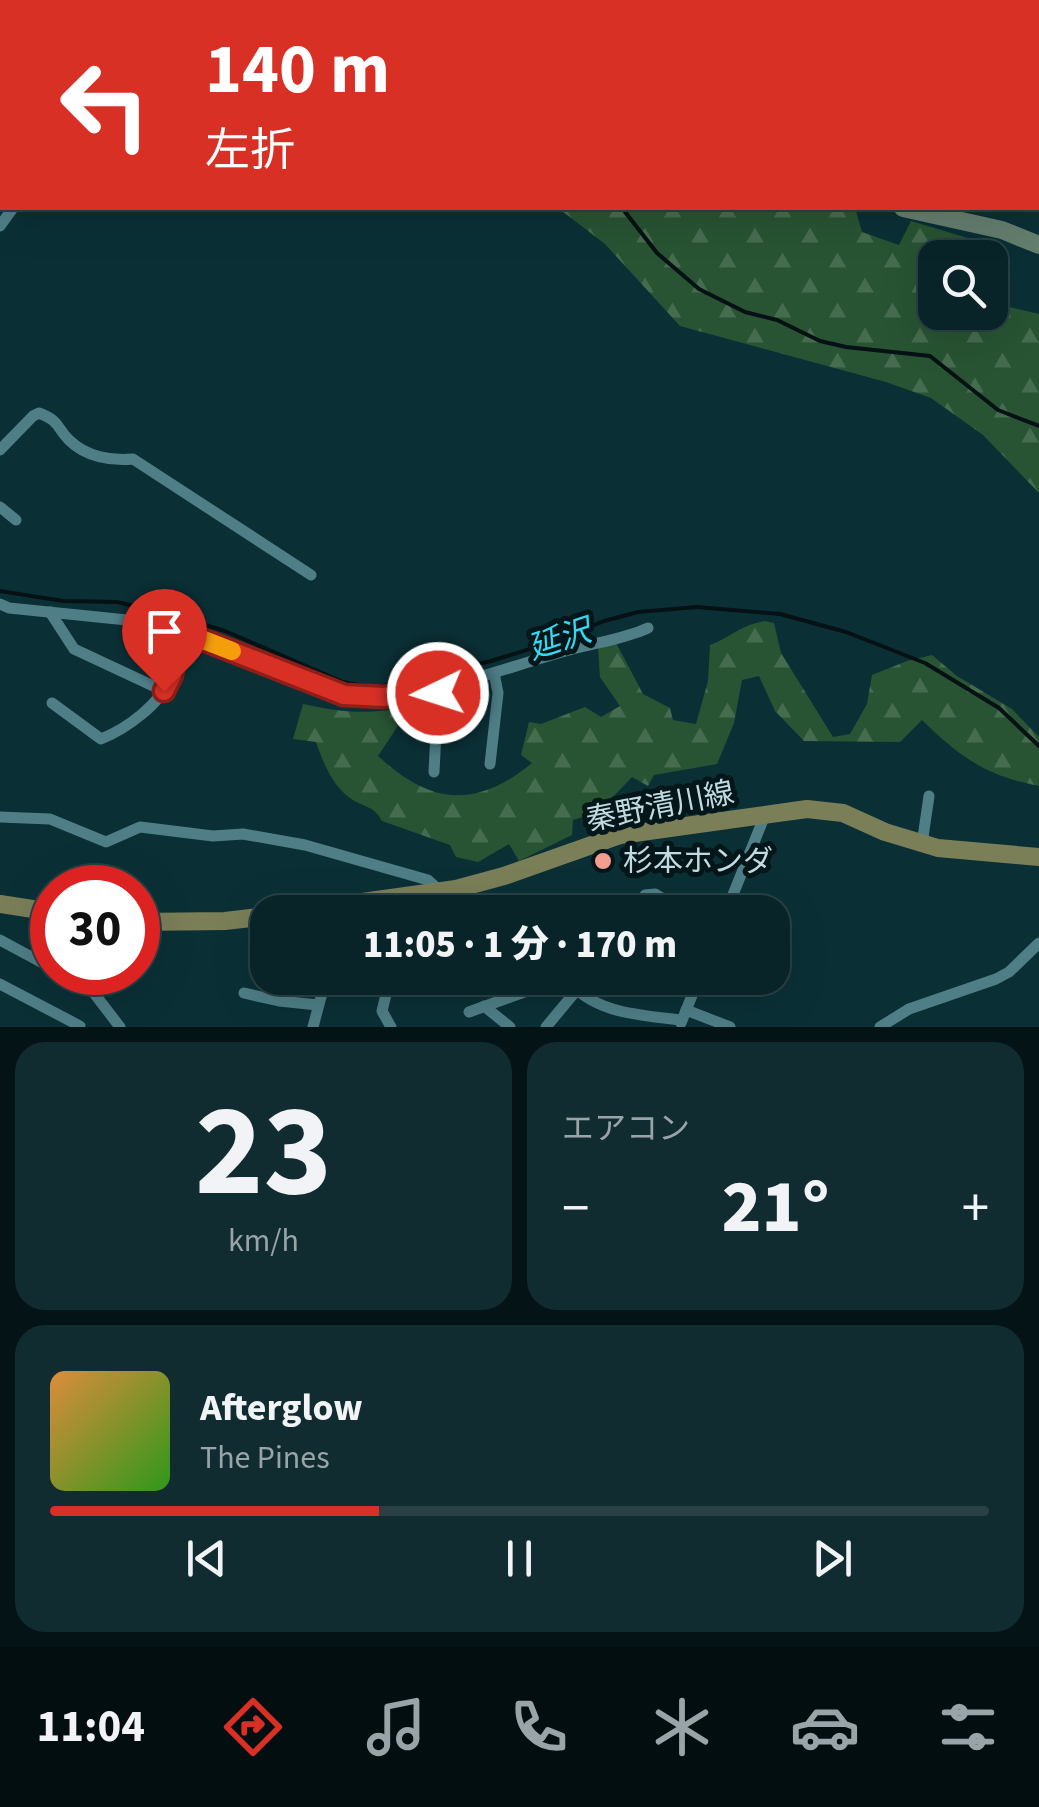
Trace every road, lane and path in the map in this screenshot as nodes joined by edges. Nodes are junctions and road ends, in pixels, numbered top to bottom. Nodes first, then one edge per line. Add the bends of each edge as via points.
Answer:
1 (947, 212) edge
2 (1039, 245) edge
3 (0, 450) edge
4 (0, 508) edge
5 (16, 520) dead end
6 (310, 576) dead end
7 (0, 604) edge
8 (50, 612) junction
9 (648, 628) dead end
10 (178, 630) junction
11 (494, 674) junction
12 (434, 689) junction
13 (164, 691) junction
14 (52, 703) dead end
15 (490, 764) dead end
16 (434, 772) dead end
17 (929, 796) dead end
18 (765, 815) junction
19 (0, 818) edge
20 (922, 844) junction
21 (1039, 857) edge
22 (440, 891) junction
23 (430, 895) edge
24 (733, 895) edge
25 (0, 904) edge
26 (30, 909) edge
27 (250, 918) edge
28 (160, 922) edge
29 (0, 940) edge
30 (1039, 943) edge
31 (30, 956) edge
32 (0, 984) edge
33 (244, 993) dead end
34 (95, 995) edge
35 (321, 995) edge
36 (386, 995) edge
37 (515, 995) edge
38 (573, 995) edge
39 (583, 995) edge
40 (692, 995) edge
41 (318, 1004) junction
42 (484, 1006) junction
43 (468, 1012) dead end
44 (682, 1019) edge
45 (80, 1026) edge
46 (120, 1027) edge
47 (313, 1027) edge
48 (391, 1027) edge
49 (510, 1027) edge
50 (546, 1027) edge
51 (730, 1027) edge
52 (880, 1027) edge

1 - 2 street
3 - 6 street via 39,413 60,424 82,449 101,458 132,459
4 - 5 street
7 - 8 street
8 - 10 street
8 - 13 street via 74,649
9 - 11 street
10 - 12 street via 344,695
10 - 13 street
11 - 12 street
11 - 15 street
12 - 16 street
13 - 14 street via 101,739
17 - 20 street
18 - 20 main road, 秦野清川線 via 830,810
18 - 22 main road, 秦野清川線 via 620,835
18 - 24 street
19 - 22 street via 50,819 106,842 140,827 244,834 428,880
20 - 21 main road, 秦野清川線
22 - 23 main road, 秦野清川線
25 - 26 main road
27 - 28 main road
29 - 31 street
30 - 52 street via 996,979
32 - 45 street
33 - 41 street
34 - 46 street
35 - 41 street
36 - 48 street via 382,1012
37 - 42 street
38 - 50 street
39 - 44 street via 616,1010
40 - 44 street
41 - 47 street
42 - 43 street
42 - 49 street
44 - 51 street

